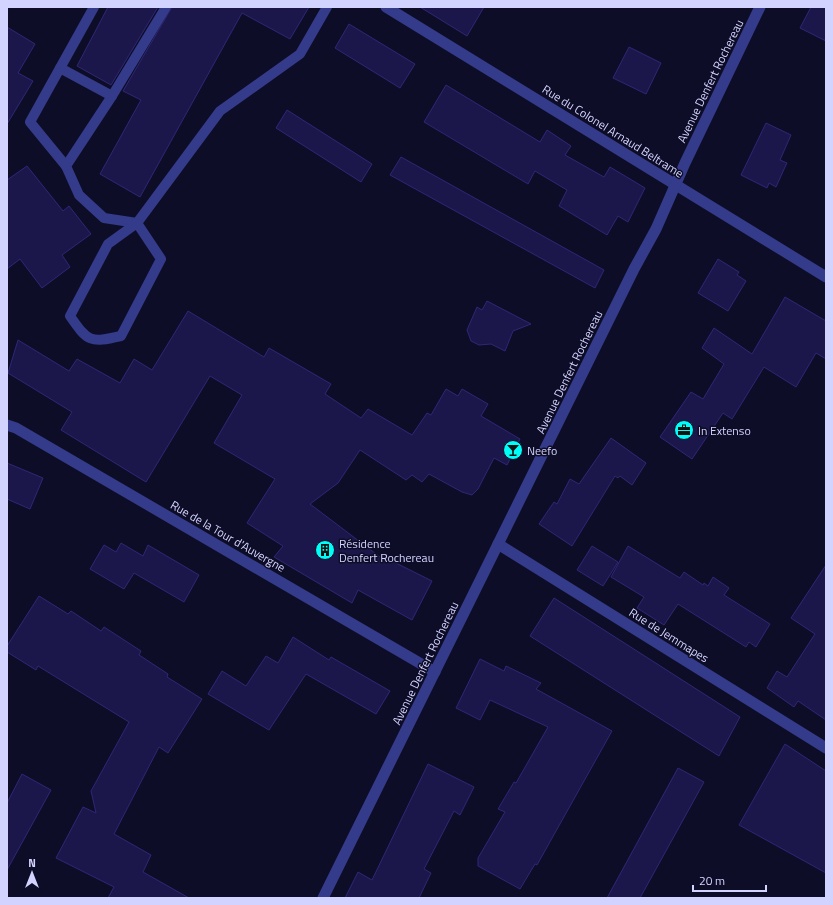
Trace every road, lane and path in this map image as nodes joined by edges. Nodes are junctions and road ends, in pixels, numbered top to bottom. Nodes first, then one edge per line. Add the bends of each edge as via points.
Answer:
1 (94, 7) edge
2 (166, 7) edge
3 (327, 7) edge
4 (386, 7) edge
5 (760, 7) edge
6 (60, 68) junction
7 (112, 96) junction
8 (66, 166) junction
9 (676, 185) junction
10 (137, 224) junction
11 (826, 277) edge
12 (7, 425) edge
13 (498, 544) junction
14 (435, 672) junction
15 (826, 748) edge
16 (323, 898) edge

1 - 6 lane
2 - 7 lane
3 - 10 lane via 300,54 220,111
4 - 9 street, Rue du Colonel Arnaud Beltrame
5 - 9 street, Avenue Denfert Rochereau
6 - 7 lane
6 - 8 lane via 30,122
7 - 8 lane
8 - 10 lane via 79,195 104,218
9 - 11 street, Rue du Colonel Arnaud Beltrame
9 - 13 street, Avenue Denfert Rochereau
10 - 10 lane via 160,259 121,336 98,341 83,334 70,316 108,244
12 - 14 street, Rue de la Tour d'Auvergne
13 - 14 street, Avenue Denfert Rochereau
13 - 15 street, Rue de Jemmapes
14 - 16 street, Avenue Denfert Rochereau

